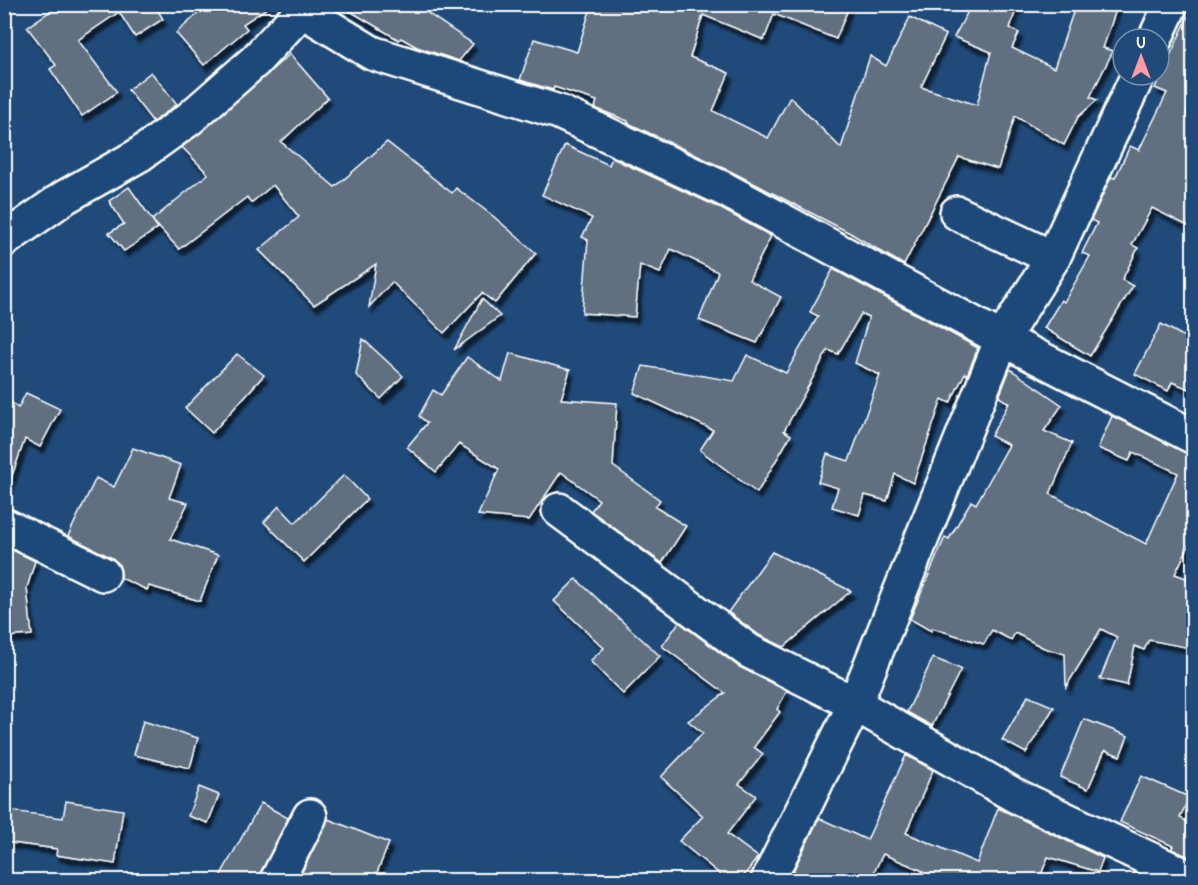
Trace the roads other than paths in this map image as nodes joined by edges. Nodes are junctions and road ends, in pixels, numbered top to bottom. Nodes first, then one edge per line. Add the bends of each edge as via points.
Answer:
1 (1171, 4) edge
2 (303, 7) edge
3 (1160, 27) edge
4 (1132, 87) edge
5 (957, 213) dead end
6 (4, 240) edge
7 (1053, 258) junction
8 (1002, 339) junction
9 (1194, 437) edge
10 (559, 510) dead end
11 (4, 525) edge
12 (103, 574) dead end
13 (855, 704) junction
14 (310, 816) dead end
15 (277, 880) edge
16 (768, 880) edge
17 (1194, 880) edge

1 - 3 street
2 - 6 street via 255,62 189,119
2 - 8 street via 372,53 559,112 724,189
4 - 7 street
5 - 7 street
7 - 8 street
8 - 9 street
8 - 13 street
10 - 13 street via 749,651
11 - 12 street
13 - 16 street
13 - 17 street via 1014,795
14 - 15 street

